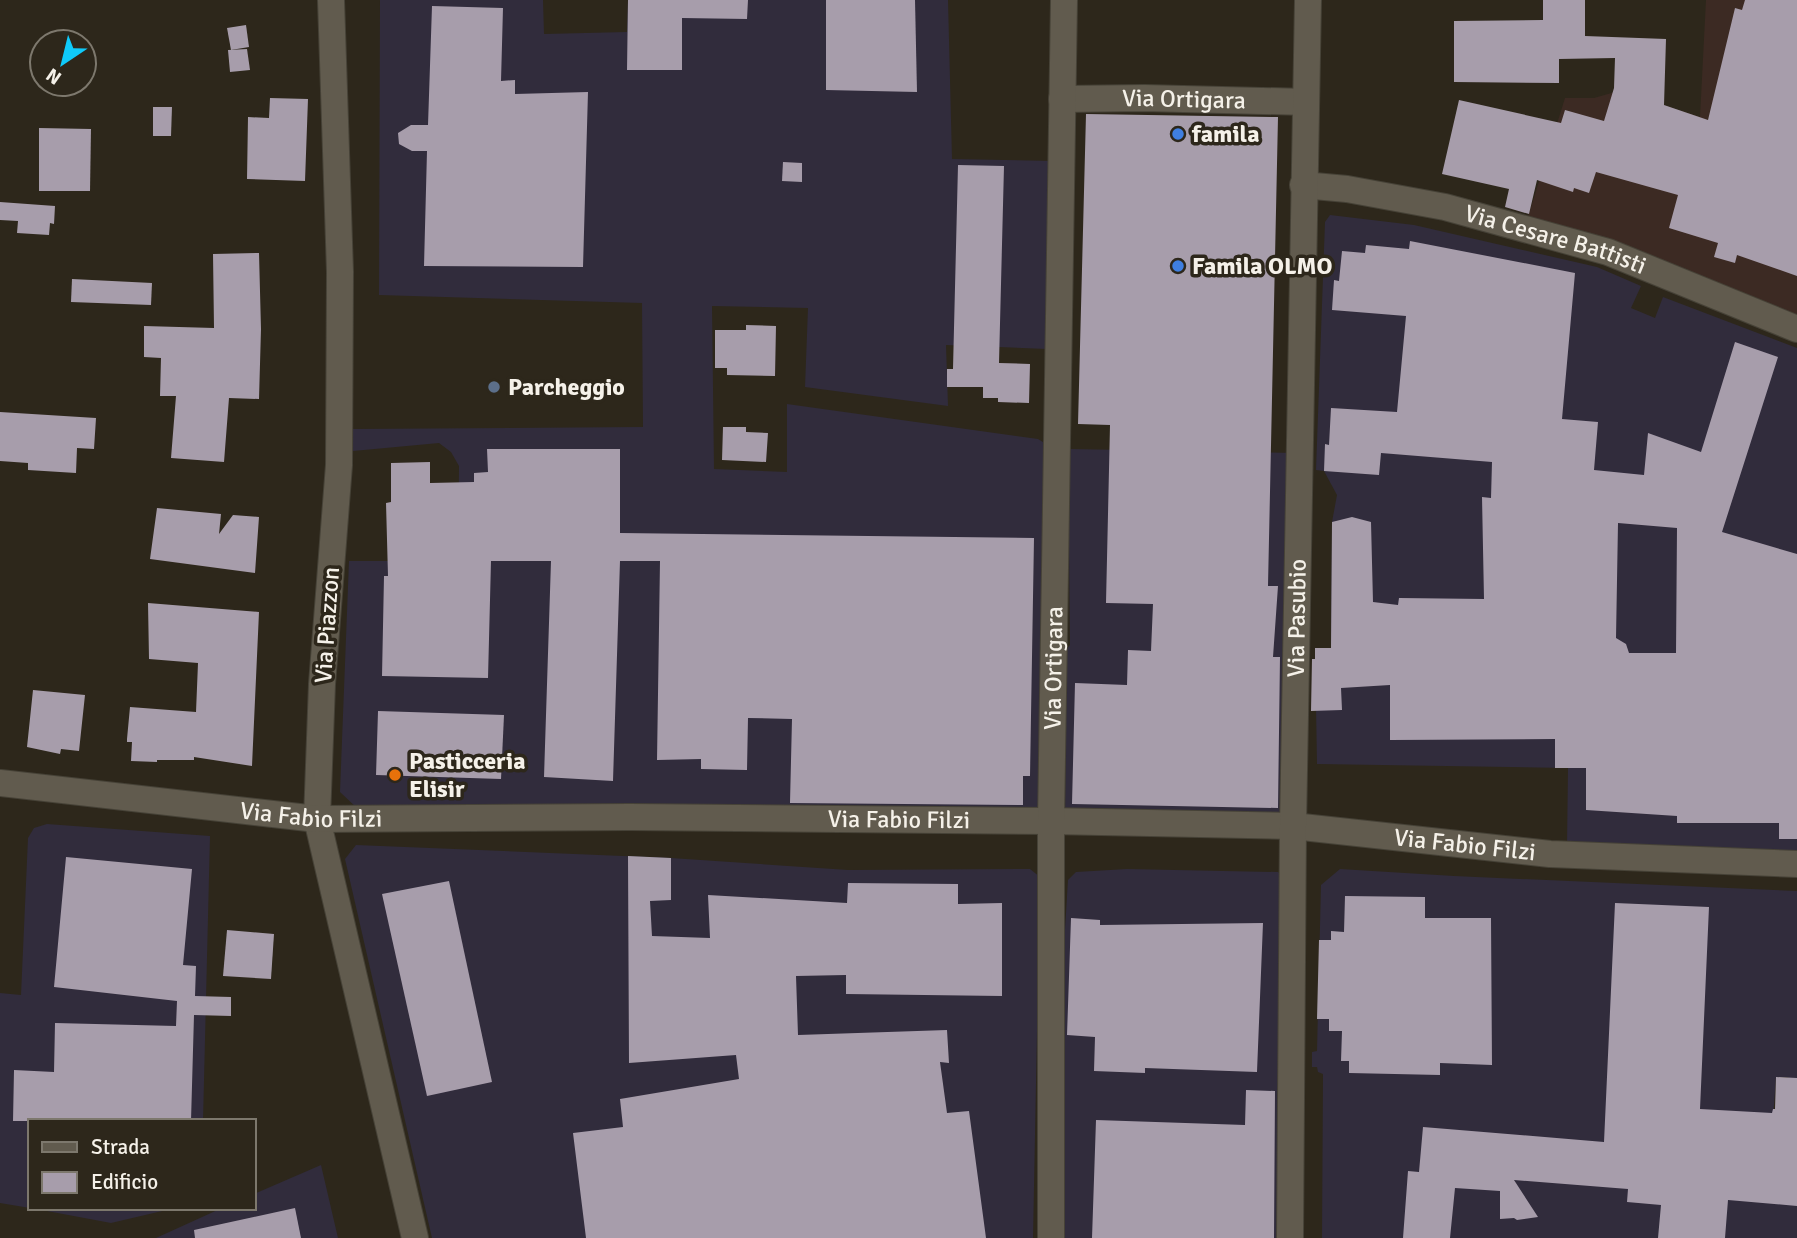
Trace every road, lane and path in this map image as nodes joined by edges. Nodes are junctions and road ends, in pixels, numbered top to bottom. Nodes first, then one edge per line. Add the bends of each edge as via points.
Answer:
1 (331, 0) edge
2 (1064, 0) edge
3 (1308, 0) edge
4 (1062, 99) junction
5 (1306, 102) junction
6 (1303, 185) junction
7 (1797, 328) edge
8 (0, 783) edge
9 (317, 819) junction
10 (1051, 821) junction
11 (1293, 826) junction
12 (1797, 864) edge
13 (415, 1238) edge
14 (1051, 1238) edge
15 (1290, 1238) edge

1 - 9 street, Via Piazzon via 340,272 339,465 321,684
2 - 4 street, Via Ortigara
3 - 5 street, Via Pasubio
4 - 5 street, Via Ortigara
4 - 10 street, Via Ortigara
5 - 6 street, Via Pasubio
6 - 7 street, Via Cesare Battisti via 1445,207 1608,252
6 - 11 street, Via Pasubio
8 - 9 street, Via Fabio Filzi
9 - 10 street, Via Fabio Filzi
9 - 13 street, Via Piazzon
10 - 11 street, Via Fabio Filzi
10 - 14 street, Via Ortigara
11 - 12 street, Via Fabio Filzi via 1550,854
11 - 15 street, Via Pasubio

